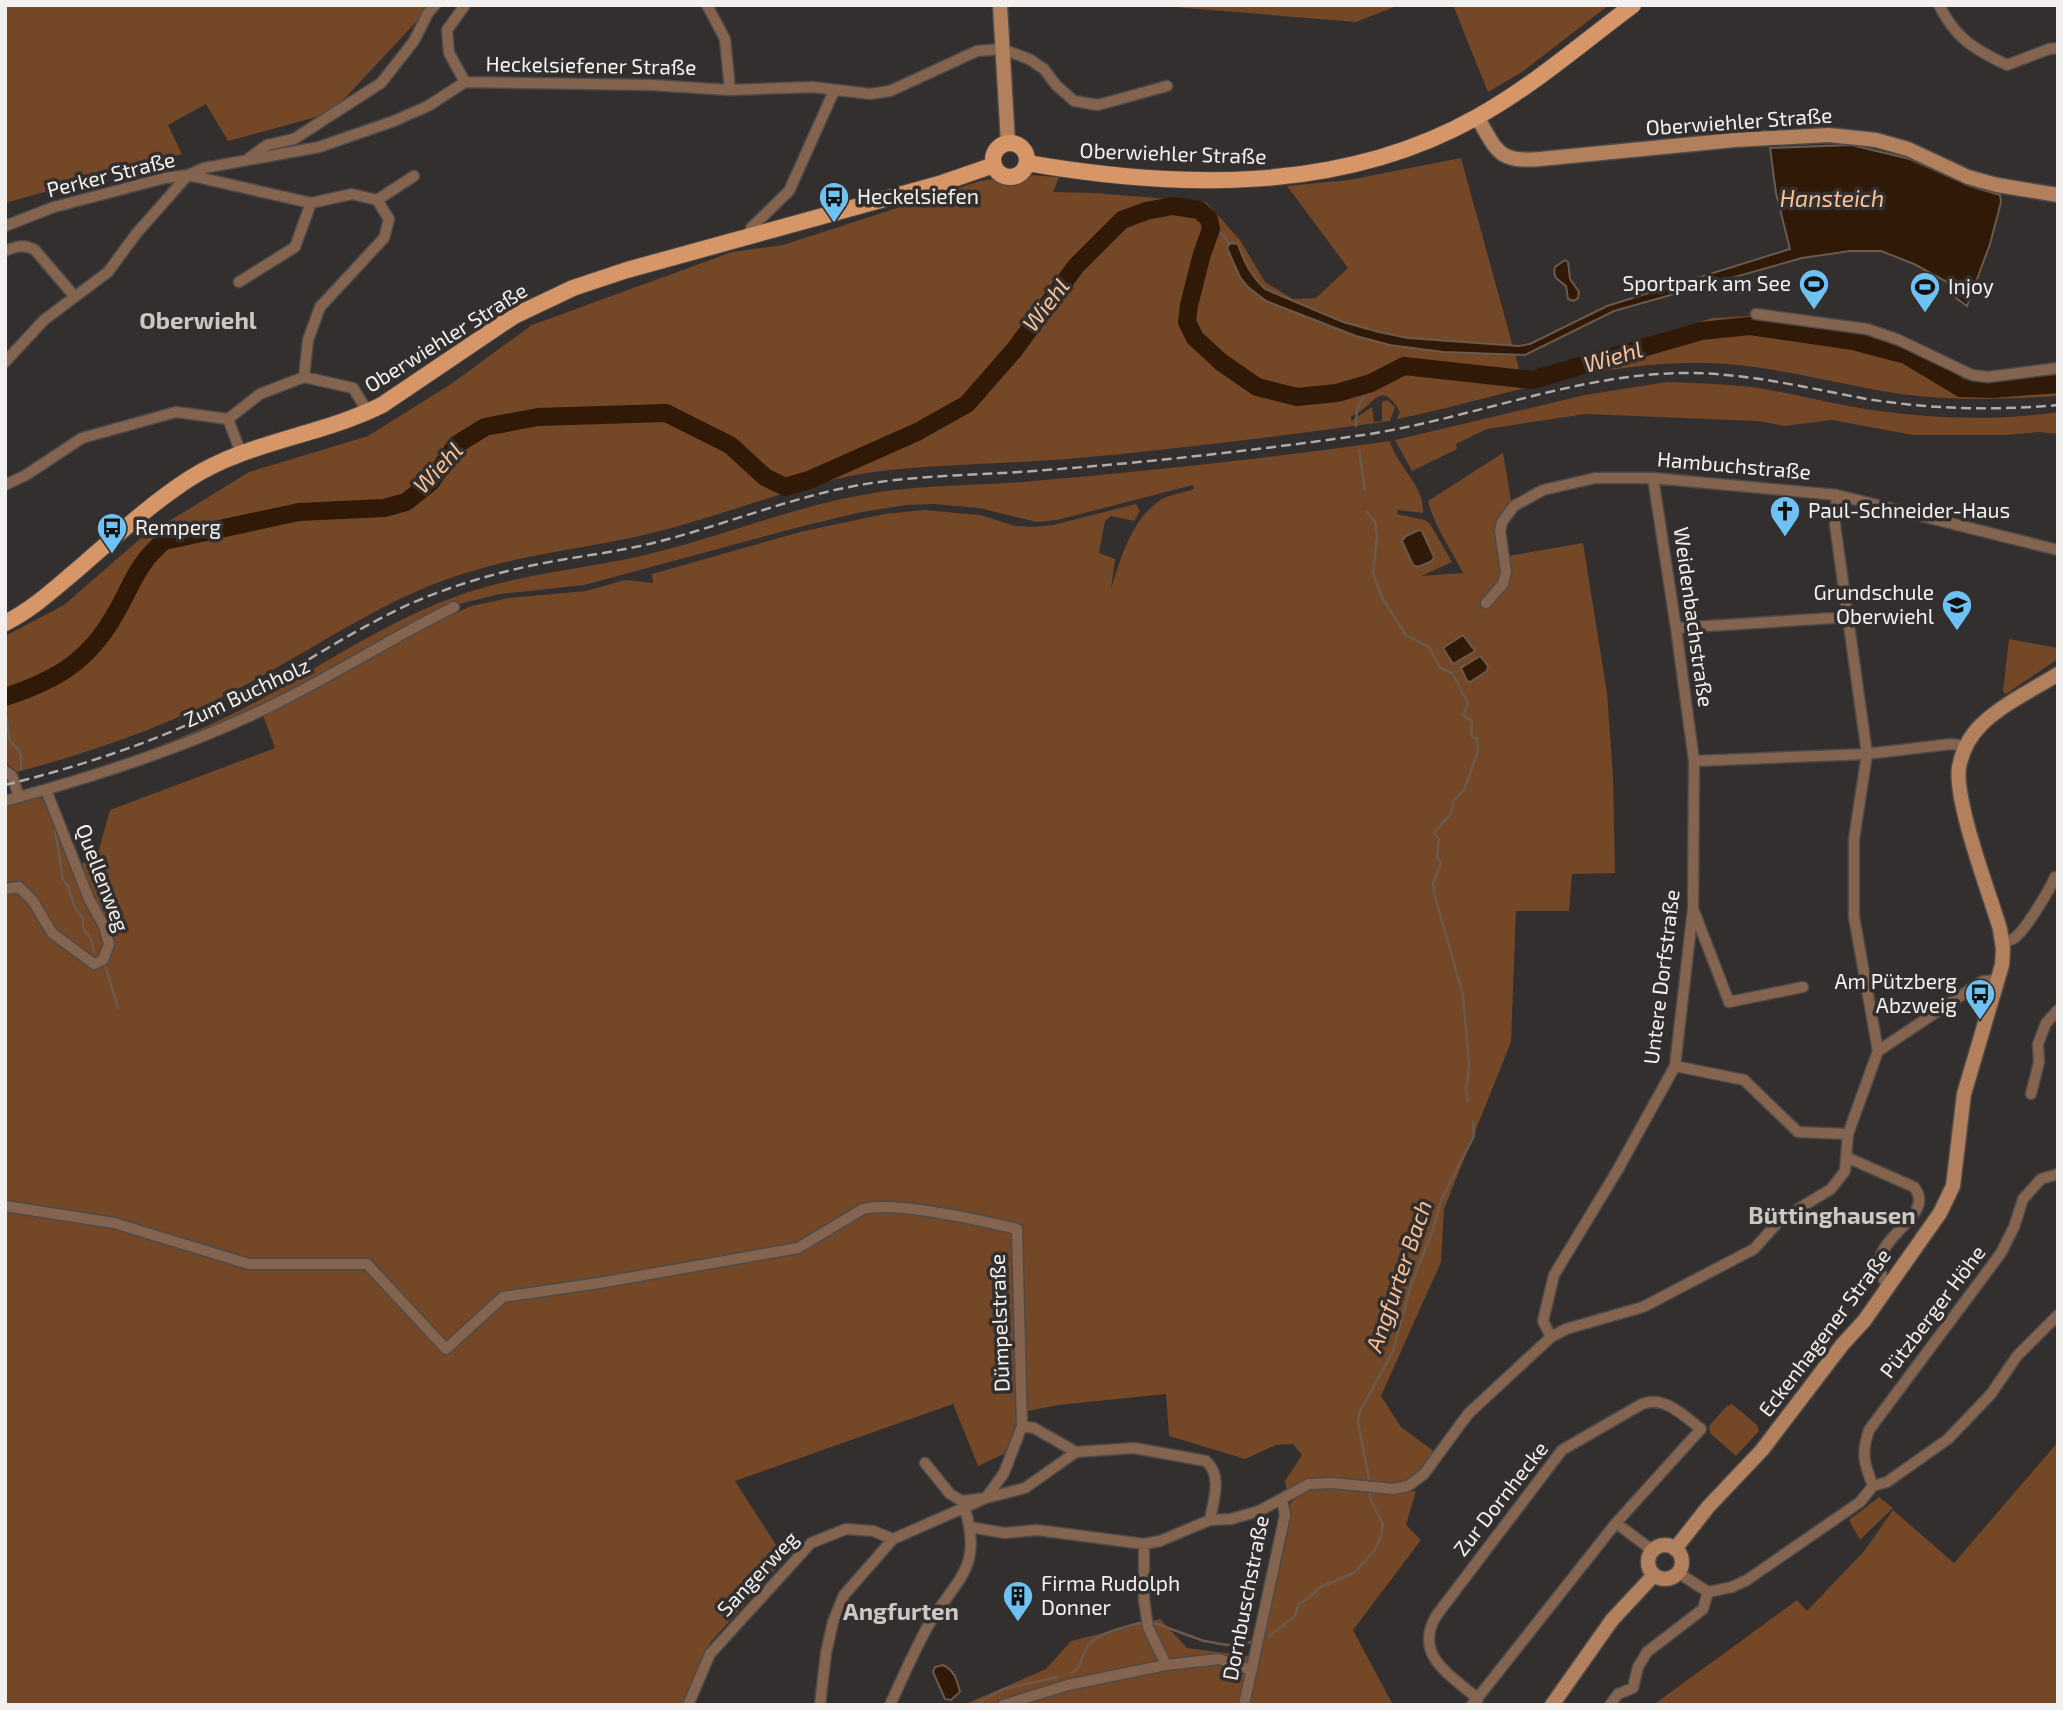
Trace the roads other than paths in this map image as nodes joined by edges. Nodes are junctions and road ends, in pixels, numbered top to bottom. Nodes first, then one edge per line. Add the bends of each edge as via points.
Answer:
1 (435, 5) edge
2 (465, 5) edge
3 (707, 5) edge
4 (1000, 5) edge
5 (1633, 5) edge
6 (1939, 5) edge
7 (2058, 48) edge
8 (1002, 49) junction
9 (465, 82) junction
10 (1167, 86) dead end
11 (730, 90) junction
12 (834, 90) junction
13 (1477, 117) junction
14 (1008, 143) junction
15 (247, 160) junction
16 (1027, 163) junction
17 (994, 165) junction
18 (188, 175) junction
19 (415, 176) dead end
20 (2058, 195) edge
21 (377, 200) junction
22 (311, 203) junction
23 (5, 226) edge
24 (752, 236) junction
25 (5, 251) edge
26 (239, 282) dead end
27 (75, 297) junction
28 (1756, 314) dead end
29 (5, 362) edge
30 (2058, 368) edge
31 (304, 377) junction
32 (368, 412) junction
33 (229, 419) junction
34 (241, 453) junction
35 (1653, 478) junction
36 (5, 485) edge
37 (1838, 495) junction
38 (2058, 550) edge
39 (1486, 603) dead end
40 (454, 607) dead end
41 (1849, 617) junction
42 (5, 623) edge
43 (1676, 628) junction
44 (2058, 674) edge
45 (1966, 746) junction
46 (1867, 754) junction
47 (1694, 761) junction
48 (5, 771) edge
49 (46, 790) junction
50 (19, 797) junction
51 (5, 801) edge
52 (2057, 876) edge
53 (5, 889) edge
54 (1693, 909) junction
55 (2002, 942) junction
56 (1998, 980) junction
57 (1803, 988) dead end
58 (2058, 1010) edge
59 (1878, 1051) junction
60 (1675, 1066) junction
61 (2031, 1094) dead end
62 (1848, 1134) junction
63 (1846, 1157) junction
64 (2058, 1174) edge
65 (5, 1206) edge
66 (1888, 1286) junction
67 (2058, 1315) edge
68 (1551, 1337) junction
69 (1022, 1426) junction
70 (1076, 1452) junction
71 (925, 1463) dead end
72 (1873, 1486) junction
73 (986, 1498) junction
74 (1282, 1499) junction
75 (965, 1509) junction
76 (1210, 1520) junction
77 (1616, 1523) junction
78 (970, 1527) junction
79 (894, 1539) junction
80 (1144, 1544) junction
81 (1675, 1549) junction
82 (1652, 1550) junction
83 (1678, 1572) junction
84 (1654, 1575) junction
85 (1708, 1592) junction
86 (1166, 1665) junction
87 (1252, 1670) junction
88 (1475, 1702) edge
89 (688, 1705) edge
90 (820, 1705) edge
91 (890, 1705) edge
92 (1003, 1705) edge
93 (1244, 1705) edge
94 (1552, 1705) edge
95 (1610, 1705) edge

1 - 15 street via 381,83 293,139 267,145
2 - 9 street via 447,30 449,53
3 - 11 street via 725,39
4 - 8 main road
5 - 13 main road, Oberwiehler Straße
6 - 7 street via 1954,29 1975,49 2007,65
8 - 10 street via 1044,69 1074,101 1098,105
8 - 12 street, Heckelsiefener Straße via 977,51 890,91
8 - 14 main road
9 - 11 street, Heckelsiefener Straße
9 - 15 street, Heckelsiefener Straße via 394,121 319,146
11 - 12 street, Heckelsiefener Straße
12 - 24 street via 789,191 753,223
13 - 16 main road, Oberwiehler Straße via 1368,162 1272,179 1068,172
13 - 20 main road, Oberwiehler Straße via 1497,150 1513,160 1829,135 1875,140 1908,149 1968,177
14 - 16 main road via 1022,148
14 - 17 main road via 997,149
15 - 18 street, Heckelsiefener Straße
16 - 17 main road via 1021,173 1011,177 1000,174
17 - 24 main road, Oberwiehler Straße
18 - 22 street, Perker Straße
18 - 23 street, Perker Straße via 54,207
18 - 27 street via 108,272
19 - 21 street
21 - 22 street, Perker Straße via 352,194
21 - 31 street via 389,219 384,238 320,307 308,340
22 - 26 street via 295,247
24 - 32 main road, Oberwiehler Straße via 556,295 505,322
25 - 27 street via 18,246 35,250
27 - 29 street via 44,320
28 - 30 street via 1867,329 1972,375
31 - 32 street via 353,387
31 - 33 street via 260,394
32 - 34 main road, Oberwiehler Straße
33 - 34 street
33 - 36 street via 176,412 82,438
34 - 42 main road, Oberwiehler Straße via 171,492 48,595
35 - 37 street, Hambuchstraße
35 - 39 street, Hambuchstraße via 1569,483 1531,495 1514,506 1500,531 1506,572 1503,584
35 - 43 street, Weidenbachstraße
37 - 38 street, Hambuchstraße
37 - 41 street via 1835,525
40 - 49 street, Zum Buchholz via 235,722 126,766
41 - 43 street
41 - 46 street
43 - 47 street, Weidenbachstraße
44 - 45 main road, Eckenhagener Straße via 1982,724
45 - 46 street
45 - 55 main road, Eckenhagener Straße via 1959,768 1960,789
46 - 47 street
46 - 59 street via 1854,839 1854,916
47 - 54 street, Untere Dorfstraße
48 - 50 street via 12,776
49 - 50 street
49 - 53 street, Quellenweg via 104,926 109,944 103,960 94,964 52,933 19,887
50 - 51 street
52 - 55 street via 2020,934
54 - 57 street via 1729,1002
54 - 60 street, Untere Dorfstraße
55 - 56 main road, Eckenhagener Straße
56 - 59 street via 1983,981
56 - 66 main road, Eckenhagener Straße via 1964,1094 1953,1186 1940,1213
58 - 61 street via 2046,1023 2038,1044
59 - 62 street
60 - 62 street via 1744,1080 1798,1132
60 - 68 street, Untere Dorfstraße via 1554,1275 1543,1321
62 - 63 street
63 - 66 street via 1914,1186 1919,1193 1916,1213 1888,1240 1881,1259 1882,1279
63 - 68 street via 1846,1171 1832,1189 1780,1220 1754,1250 1643,1307
64 - 72 street, Pützberger Höhe via 2041,1179 2023,1199 2001,1253 1870,1430 1864,1463
65 - 69 street, Dümpelstraße via 114,1223 249,1264 367,1264 446,1349 503,1297 786,1250 871,1207 1017,1229
66 - 81 main road, Eckenhagener Straße via 1762,1450
67 - 72 street via 1948,1439 1887,1482
68 - 74 street via 1468,1414 1424,1474 1408,1486 1309,1484
69 - 70 street
69 - 73 street, Dümpelstraße via 1004,1474
70 - 73 street via 1025,1489
70 - 76 street via 1134,1448 1206,1461 1213,1467 1216,1481
71 - 73 street via 962,1501
72 - 85 street via 1860,1502 1747,1580
73 - 75 street
74 - 76 street via 1259,1511
74 - 87 street, Dornbuschstraße via 1285,1515
75 - 78 street
75 - 79 street
76 - 80 street
77 - 82 street
77 - 88 street, Zur Dornhecke
77 - 88 street, Zur Dornhecke via 1701,1429 1665,1404 1642,1404 1562,1450 1436,1616 1428,1641 1434,1659
78 - 80 street via 1005,1533 1037,1530
78 - 91 street via 969,1564 928,1626
79 - 89 street, Sangerweg via 873,1531 846,1529 811,1543 710,1654
79 - 90 street via 844,1595 826,1653
80 - 86 street via 1148,1626
81 - 82 main road via 1662,1545
81 - 83 main road via 1681,1562
82 - 84 main road via 1648,1563
83 - 84 main road via 1666,1578
83 - 85 street
84 - 94 main road via 1612,1620
85 - 95 street via 1703,1609 1647,1652 1633,1688 1618,1694
86 - 87 street via 1219,1659
86 - 92 street via 1068,1685
87 - 93 street, Dornbuschstraße

